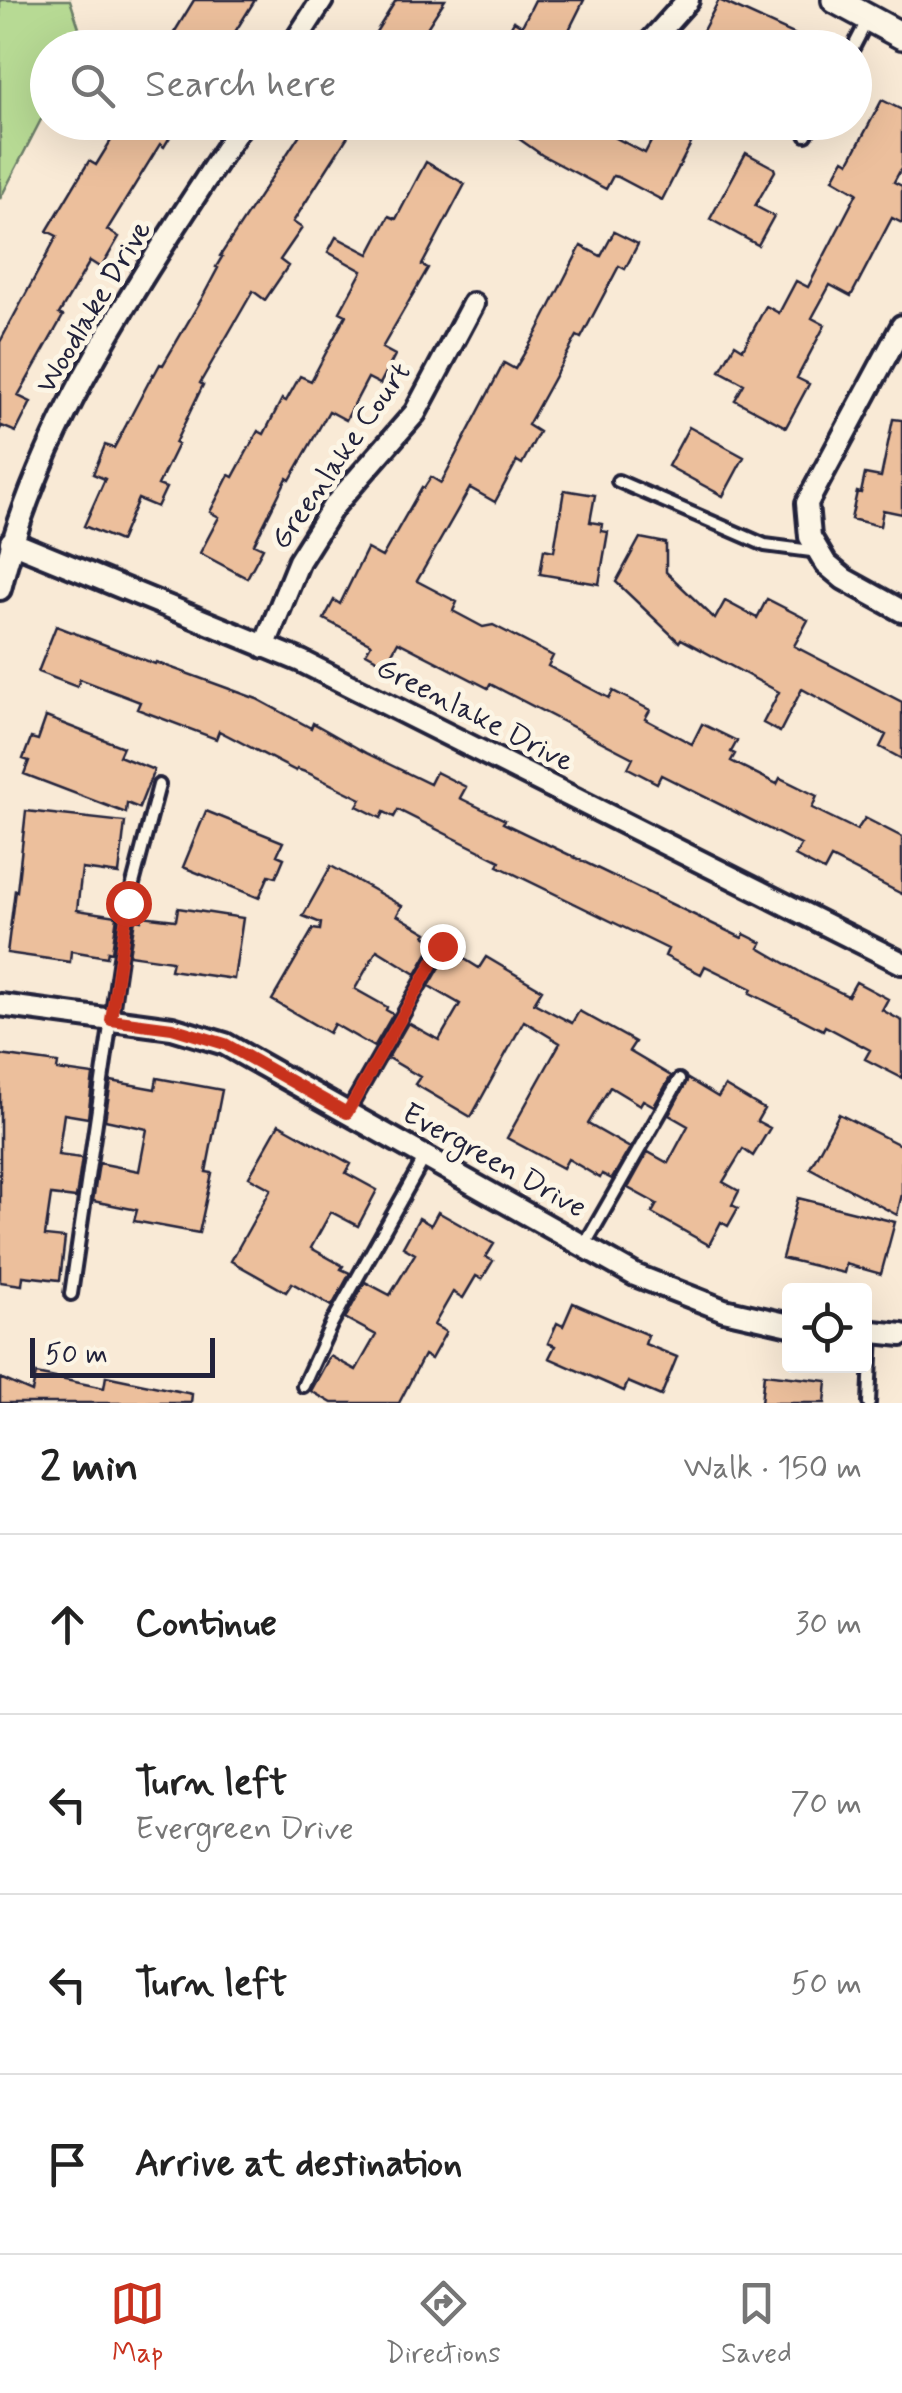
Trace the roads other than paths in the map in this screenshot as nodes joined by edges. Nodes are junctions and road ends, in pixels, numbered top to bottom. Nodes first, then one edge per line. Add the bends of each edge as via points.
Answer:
1 (322, 0) edge
2 (688, 0) edge
3 (835, 0) edge
4 (868, 18) junction
5 (303, 30) edge
6 (661, 30) edge
7 (862, 30) edge
8 (902, 36) edge
9 (230, 140) edge
10 (473, 304) dead end
11 (902, 326) edge
12 (618, 481) dead end
13 (11, 542) junction
14 (815, 544) junction
15 (0, 589) edge
16 (902, 610) edge
17 (264, 647) junction
18 (159, 785) dead end
19 (442, 946) dead end
20 (902, 963) edge
21 (0, 1005) edge
22 (111, 1020) junction
23 (679, 1080) dead end
24 (347, 1113) junction
25 (424, 1157) junction
26 (584, 1246) junction
27 (71, 1294) dead end
28 (782, 1322) edge
29 (872, 1332) edge
30 (902, 1336) edge
31 (869, 1373) edge
32 (303, 1386) dead end
33 (869, 1403) edge

1 - 5 street
2 - 6 street
3 - 4 street
4 - 7 lane
4 - 8 street
9 - 13 street, Woodlake Drive via 104,338 52,438
10 - 17 street, Greenlake Court via 415,413 333,507 299,561
11 - 14 street via 807,502
12 - 14 lane via 765,544
13 - 15 street, Woodlake Drive
13 - 17 street, Greenlake Drive
14 - 16 street via 844,578
17 - 20 street, Greenlake Drive
18 - 22 lane via 128,903
19 - 24 lane
21 - 22 street, Evergreen Drive
22 - 24 street, Evergreen Drive via 225,1044
22 - 27 lane
23 - 26 lane
24 - 25 street, Evergreen Drive
25 - 26 street, Evergreen Drive
25 - 32 lane
26 - 28 street, Evergreen Drive via 724,1310
29 - 30 street
31 - 33 lane

